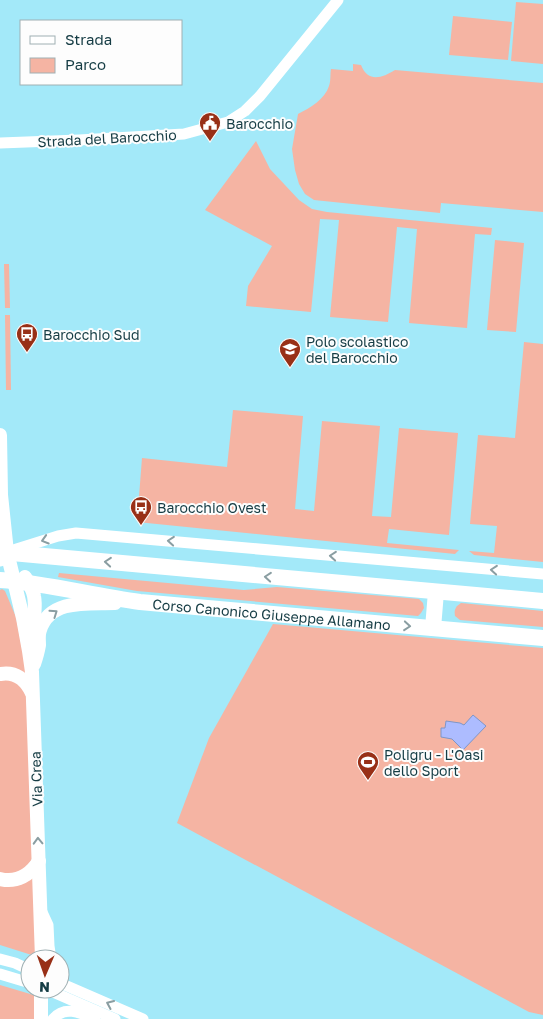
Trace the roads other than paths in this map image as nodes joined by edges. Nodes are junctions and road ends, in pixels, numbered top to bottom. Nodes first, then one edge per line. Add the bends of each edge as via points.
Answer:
1 (338, 0) edge
2 (0, 143) edge
3 (0, 436) edge
4 (2, 555) edge
5 (543, 574) edge
6 (14, 581) edge
7 (436, 592) junction
8 (543, 601) edge
9 (140, 602) junction
10 (433, 628) junction
11 (543, 638) edge
12 (32, 672) junction
13 (0, 674) edge
14 (34, 696) junction
15 (39, 861) junction
16 (0, 879) edge
17 (40, 907) junction
18 (42, 949) edge
19 (49, 949) edge
20 (0, 959) edge
21 (20, 965) edge
22 (0, 974) edge
23 (20, 980) edge
24 (70, 984) edge
25 (70, 987) edge
26 (76, 990) junction
27 (41, 999) edge
28 (69, 999) edge
29 (41, 1019) edge
30 (53, 1019) edge
31 (95, 1019) edge
32 (115, 1019) edge
33 (143, 1019) edge

1 - 2 street, Strada del Barocchio via 260,96 228,122 184,134
3 - 4 street, Via Crea
5 -> 4 street via 76,534 58,536
4 - 6 street, Via Crea
7 -> 4 main road
6 - 9 main road, Corso Canonico Giuseppe Allamano
6 - 12 street, Via Crea via 34,596 29,651
7 - 8 main road
7 - 10 main road
9 -> 10 main road, Corso Canonico Giuseppe Allamano
12 -> 9 street via 40,628 57,610 75,604
10 - 11 main road, Corso Canonico Giuseppe Allamano
12 - 14 street, Via Crea
13 - 14 street via 17,676 28,684
15 -> 14 street, Via Crea
15 - 16 street via 23,877
15 - 17 street, Via Crea
17 - 18 street, Via Crea
17 - 19 street, Via Crea via 48,925
20 - 21 street
22 - 23 street
24 - 26 street
25 - 26 street
33 -> 26 street
27 - 29 street
28 - 32 street
30 - 31 street via 69,1010

